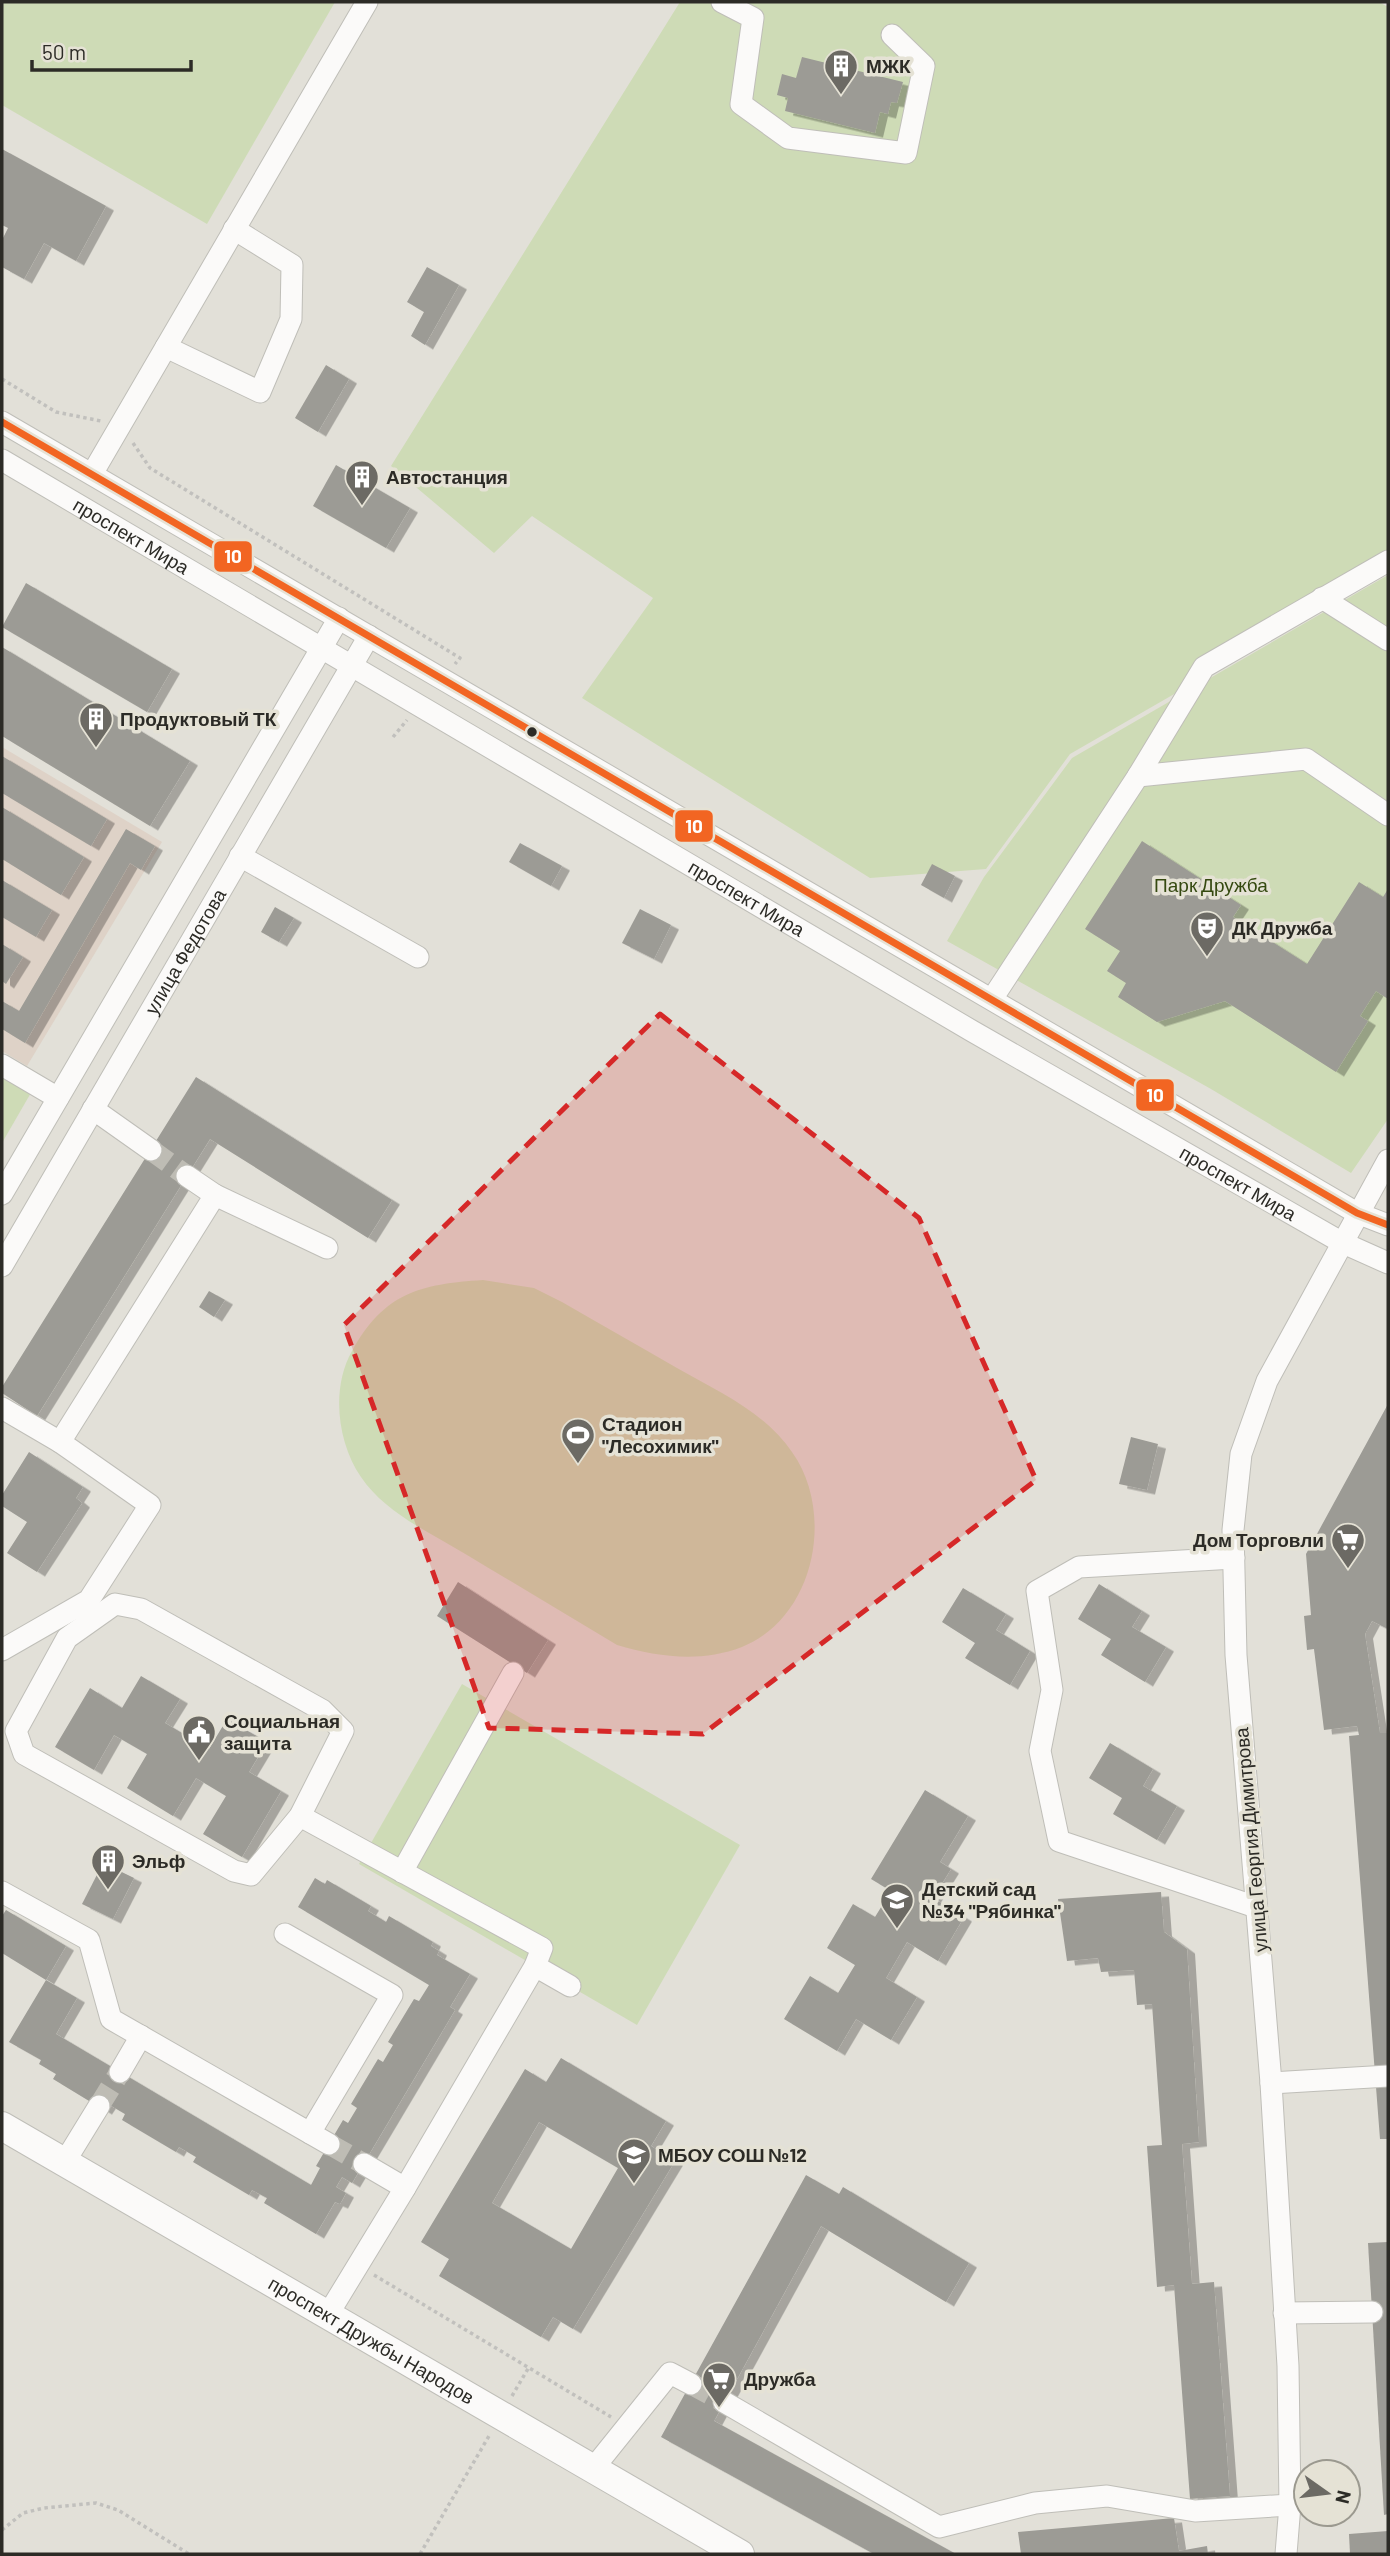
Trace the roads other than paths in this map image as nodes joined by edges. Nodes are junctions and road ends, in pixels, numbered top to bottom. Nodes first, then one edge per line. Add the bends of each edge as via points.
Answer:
1 (367, 2) edge
2 (722, 2) edge
3 (892, 35) dead end
4 (234, 229) junction
5 (166, 346) junction
6 (2, 422) edge
7 (2, 460) edge
8 (92, 474) junction
9 (1388, 561) edge
10 (1322, 598) junction
11 (339, 618) junction
12 (369, 636) junction
13 (1388, 640) edge
14 (322, 648) junction
15 (352, 665) junction
16 (1139, 776) junction
17 (1388, 815) edge
18 (240, 856) junction
19 (418, 957) dead end
20 (992, 999) junction
21 (2, 1065) edge
22 (58, 1098) junction
23 (93, 1109) junction
24 (150, 1150) tunnel mouth
25 (1388, 1160) edge
26 (187, 1176) tunnel mouth
27 (2, 1195) edge
28 (215, 1195) junction
29 (1357, 1213) junction
30 (1388, 1225) edge
31 (1341, 1242) junction
32 (327, 1248) dead end
33 (1388, 1263) edge
34 (2, 1266) edge
35 (2, 1408) edge
36 (60, 1442) junction
37 (1234, 1558) junction
38 (2, 1650) edge
39 (513, 1673) dead end
40 (300, 1816) junction
41 (402, 1872) junction
42 (2, 1892) edge
43 (1256, 1906) junction
44 (285, 1934) dead end
45 (535, 1966) junction
46 (570, 1986) dead end
47 (141, 2036) junction
48 (120, 2072) tunnel mouth
49 (1388, 2076) edge
50 (1270, 2084) junction
51 (99, 2106) tunnel mouth
52 (2, 2126) edge
53 (310, 2133) junction
54 (329, 2144) tunnel mouth
55 (64, 2163) junction
56 (364, 2164) tunnel mouth
57 (405, 2188) junction
58 (1372, 2312) dead end
59 (1284, 2313) junction
60 (327, 2316) junction
61 (691, 2384) tunnel mouth
62 (724, 2402) tunnel mouth
63 (592, 2470) junction
64 (1290, 2505) junction
65 (740, 2554) edge
66 (1286, 2554) edge

1 - 4 street
2 - 3 street via 753,18 741,104 788,138 906,153 925,66
4 - 5 street
4 - 5 street via 292,265 291,319 260,392
5 - 8 street
6 - 8 street, проспект Мира
7 - 14 street, проспект Мира
8 - 11 street, проспект Мира
9 - 10 street
10 - 13 street
10 - 16 street via 1204,667
11 - 12 street, проспект Мира
11 - 14 street
12 - 15 street, улица Федотова
12 - 20 street, проспект Мира
14 - 15 street, проспект Мира
14 - 22 street
15 - 18 street, улица Федотова
15 - 31 street, проспект Мира via 972,1031
16 - 17 street via 1306,759
16 - 20 street
18 - 19 street
18 - 23 street, улица Федотова
20 - 29 street, проспект Мира
21 - 22 street
22 - 27 street
23 - 24 street
23 - 34 street, улица Федотова
25 - 29 street, улица Георгия Димитрова
26 - 28 street
28 - 32 street
28 - 36 street
29 - 30 street, проспект Мира
29 - 31 street, улица Георгия Димитрова
31 - 33 street, проспект Мира
31 - 37 street, улица Георгия Димитрова via 1267,1381 1241,1454
35 - 36 street
36 - 38 street via 150,1506 89,1600
37 - 43 street, улица Георгия Димитрова via 1236,1655
37 - 43 street via 1079,1567 1037,1591 1052,1690 1040,1751 1059,1841
39 - 41 street
40 - 40 street via 343,1731 322,1710 141,1609 115,1604 67,1638 16,1731 24,1754 234,1871 251,1875
40 - 41 street
41 - 45 street via 542,1948
42 - 47 street via 89,1940 111,2019
43 - 50 street, улица Георгия Димитрова
44 - 53 street via 392,1995
45 - 46 street
45 - 57 street
47 - 48 street
47 - 53 street
49 - 50 street
50 - 59 street, улица Георгия Димитрова
51 - 55 street
52 - 55 main road, проспект Дружбы Народов
53 - 54 street
55 - 60 main road, проспект Дружбы Народов
56 - 57 street
57 - 60 street
58 - 59 street
59 - 64 street, улица Георгия Димитрова
60 - 63 main road, проспект Дружбы Народов
61 - 63 street via 670,2373
62 - 64 street via 939,2527 1035,2503 1107,2496 1195,2511
63 - 65 main road, проспект Дружбы Народов
64 - 66 street, улица Георгия Димитрова

